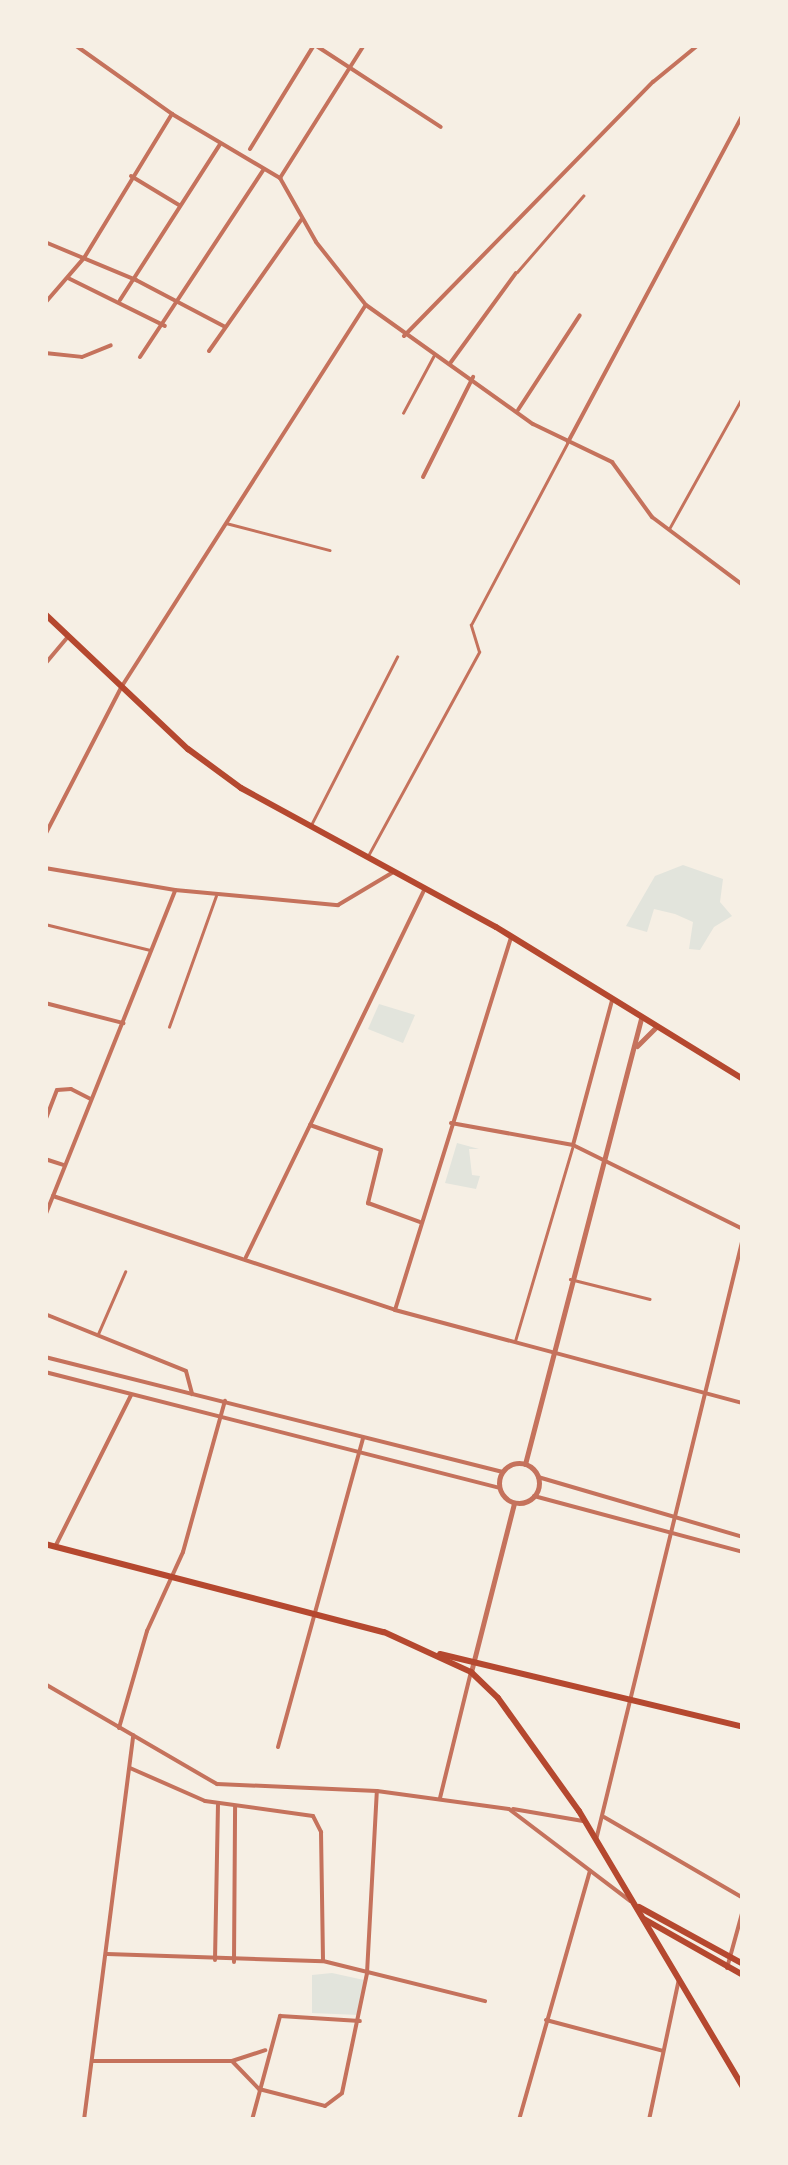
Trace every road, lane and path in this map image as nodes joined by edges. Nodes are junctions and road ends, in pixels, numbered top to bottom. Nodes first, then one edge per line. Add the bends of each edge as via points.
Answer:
1 (75, 45) edge
2 (314, 45) edge
3 (364, 45) edge
4 (698, 45) edge
5 (350, 68) junction
6 (172, 114) junction
7 (743, 114) edge
8 (442, 127) dead end
9 (220, 144) junction
10 (250, 148) dead end
11 (264, 168) junction
12 (131, 176) junction
13 (280, 178) junction
14 (584, 196) dead end
15 (178, 205) junction
16 (301, 219) junction
17 (45, 242) edge
18 (84, 258) junction
19 (516, 273) joint
20 (68, 278) junction
21 (136, 280) junction
22 (120, 300) junction
23 (182, 301) junction
24 (46, 302) edge
25 (366, 306) junction
26 (580, 315) dead end
27 (165, 326) junction
28 (225, 327) junction
29 (404, 336) junction
30 (111, 345) dead end
31 (208, 351) dead end
32 (45, 353) edge
33 (434, 355) junction
34 (140, 357) dead end
35 (451, 362) junction
36 (473, 377) junction
37 (743, 396) edge
38 (518, 410) junction
39 (403, 412) dead end
40 (568, 442) junction
41 (423, 477) dead end
42 (225, 522) junction
43 (668, 530) junction
44 (330, 550) dead end
45 (743, 585) edge
46 (45, 614) edge
47 (70, 636) junction
48 (397, 657) dead end
49 (45, 664) edge
50 (122, 686) junction
51 (310, 826) junction
52 (45, 835) edge
53 (368, 857) junction
54 (45, 868) edge
55 (394, 871) junction
56 (426, 888) junction
57 (175, 890) junction
58 (218, 892) junction
59 (45, 924) edge
60 (511, 936) junction
61 (151, 950) junction
62 (612, 1000) junction
63 (45, 1002) edge
64 (641, 1018) junction
65 (123, 1023) junction
66 (169, 1026) dead end
67 (656, 1028) junction
68 (635, 1048) junction
69 (743, 1078) edge
70 (92, 1099) junction
71 (45, 1121) edge
72 (451, 1123) junction
73 (310, 1125) junction
74 (573, 1145) junction
75 (45, 1159) edge
76 (603, 1160) junction
77 (65, 1166) junction
78 (53, 1196) junction
79 (45, 1216) edge
80 (420, 1222) junction
81 (743, 1230) edge
82 (743, 1238) edge
83 (246, 1257) junction
84 (126, 1272) dead end
85 (570, 1279) junction
86 (650, 1299) dead end
87 (395, 1310) junction
88 (45, 1314) edge
89 (97, 1335) junction
90 (515, 1343) junction
91 (553, 1354) junction
92 (45, 1358) edge
93 (45, 1372) edge
94 (708, 1393) junction
95 (192, 1394) junction
96 (130, 1395) junction
97 (225, 1401) junction
98 (743, 1403) edge
99 (221, 1416) junction
100 (364, 1437) junction
101 (358, 1453) junction
102 (524, 1464) junction
103 (502, 1472) junction
104 (538, 1477) junction
105 (499, 1488) junction
106 (534, 1496) junction
107 (514, 1503) junction
108 (676, 1520) junction
109 (672, 1534) junction
110 (743, 1536) edge
111 (45, 1544) edge
112 (55, 1547) junction
113 (743, 1552) edge
114 (169, 1576) junction
115 (312, 1614) junction
116 (440, 1654) junction
117 (473, 1658) junction
118 (471, 1672) junction
119 (45, 1684) edge
120 (629, 1696) junction
121 (743, 1727) edge
122 (118, 1728) junction
123 (133, 1736) junction
124 (278, 1748) dead end
125 (130, 1768) junction
126 (377, 1792) junction
127 (440, 1798) junction
128 (218, 1804) junction
129 (235, 1806) junction
130 (509, 1809) junction
131 (603, 1817) junction
132 (585, 1822) junction
133 (596, 1840) junction
134 (590, 1871) junction
135 (743, 1898) edge
136 (634, 1905) junction
137 (743, 1910) edge
138 (643, 1918) junction
139 (107, 1954) junction
140 (730, 1958) junction
141 (215, 1960) junction
142 (323, 1960) junction
143 (234, 1962) junction
144 (743, 1964) edge
145 (728, 1968) junction
146 (368, 1973) junction
147 (743, 1975) edge
148 (679, 1979) junction
149 (485, 2001) dead end
150 (546, 2020) junction
151 (360, 2021) junction
152 (267, 2049) junction
153 (665, 2051) junction
154 (92, 2061) junction
155 (232, 2062) junction
156 (743, 2087) edge
157 (259, 2090) junction
158 (84, 2120) edge
159 (252, 2120) edge
160 (520, 2120) edge
161 (649, 2120) edge

1 - 6 street
2 - 5 street
2 - 10 street
3 - 5 street
4 - 29 street via 653,82
5 - 8 street
5 - 13 street
6 - 9 street
6 - 12 street
7 - 40 street
9 - 11 street
9 - 15 street
11 - 13 street
11 - 23 street
12 - 15 street
12 - 18 street
13 - 16 street
14 - 19 lane
15 - 21 street
16 - 25 street
16 - 28 street
17 - 18 street
18 - 20 street
18 - 21 street
19 - 35 street
20 - 22 street
20 - 24 street
21 - 22 street
21 - 23 street
22 - 27 street
23 - 27 street
23 - 28 street
25 - 29 street
25 - 42 street
26 - 38 street
27 - 34 street
28 - 31 street
29 - 33 street
30 - 32 street via 82,356
33 - 35 street
33 - 39 lane
35 - 36 street
36 - 38 street
36 - 41 street
37 - 43 lane
38 - 40 street
40 - 43 street via 612,462 640,504
40 - 53 lane via 470,625 479,652
42 - 44 lane
42 - 50 street
43 - 45 street
46 - 47 main road
47 - 49 street
47 - 50 main road
48 - 51 lane
50 - 51 main road via 188,750
50 - 52 street
51 - 53 main road
53 - 55 main road
54 - 57 street
55 - 56 main road
55 - 58 street via 344,905
56 - 60 main road
56 - 73 street
57 - 58 street
57 - 61 street
58 - 66 lane
59 - 61 lane
60 - 62 main road
60 - 72 street
61 - 65 street
62 - 64 main road
62 - 74 street
63 - 65 street
64 - 67 main road
64 - 68 street
65 - 70 street
67 - 68 street
67 - 69 main road
68 - 76 street
70 - 71 street via 71,1088 57,1090
70 - 77 street
72 - 74 street
72 - 80 street
73 - 80 street via 381,1150 368,1203
73 - 83 street
74 - 76 street
74 - 90 lane
75 - 77 street
76 - 81 street
76 - 85 street
77 - 78 street
78 - 79 street
78 - 83 street
80 - 87 street
82 - 94 street
83 - 87 street
84 - 89 lane
85 - 86 lane
85 - 91 street
87 - 90 street
88 - 89 street
89 - 95 street via 186,1371
90 - 91 street
91 - 94 street
91 - 102 street
92 - 95 street
93 - 96 street
94 - 98 street
94 - 108 street
95 - 97 street
96 - 99 street
96 - 112 street
97 - 99 street
97 - 100 street
99 - 101 street
99 - 114 street via 184,1552
100 - 101 street
100 - 103 street
101 - 105 street
101 - 115 street
102 - 103 street
102 - 104 street
103 - 105 street
104 - 106 street
104 - 108 street
105 - 107 street
106 - 107 street
106 - 109 street
107 - 117 street
108 - 109 street
108 - 110 street
109 - 113 street
109 - 120 street
111 - 112 main road
112 - 114 main road
114 - 115 main road
114 - 122 street
115 - 116 main road
115 - 124 street
116 - 117 main road
116 - 118 main road
117 - 118 street
117 - 120 main road
118 - 127 street
118 - 132 main road via 498,1698
119 - 122 street
120 - 121 main road
120 - 131 street
122 - 123 street
123 - 125 street
123 - 126 street via 217,1784
125 - 128 street
125 - 139 street
126 - 127 street
126 - 146 street
127 - 130 street
128 - 129 street
128 - 141 street
129 - 142 street via 303,1810 322,1832
129 - 143 street
130 - 132 street
130 - 134 street
131 - 133 street
131 - 135 street
132 - 133 main road
133 - 136 main road
134 - 136 street
134 - 150 street
136 - 138 main road
136 - 140 main road
137 - 140 street
138 - 145 main road
138 - 148 main road
139 - 141 street
139 - 154 street
140 - 144 main road
140 - 145 street
141 - 143 street
142 - 143 street
142 - 146 street
145 - 147 main road
146 - 149 street
146 - 151 street
148 - 153 street
148 - 156 main road
150 - 153 street
150 - 160 street
151 - 152 street via 280,2016
151 - 157 street via 342,2093 325,2106
152 - 155 street
152 - 157 street
153 - 161 street
154 - 155 street
154 - 158 street
155 - 157 street
157 - 159 street

